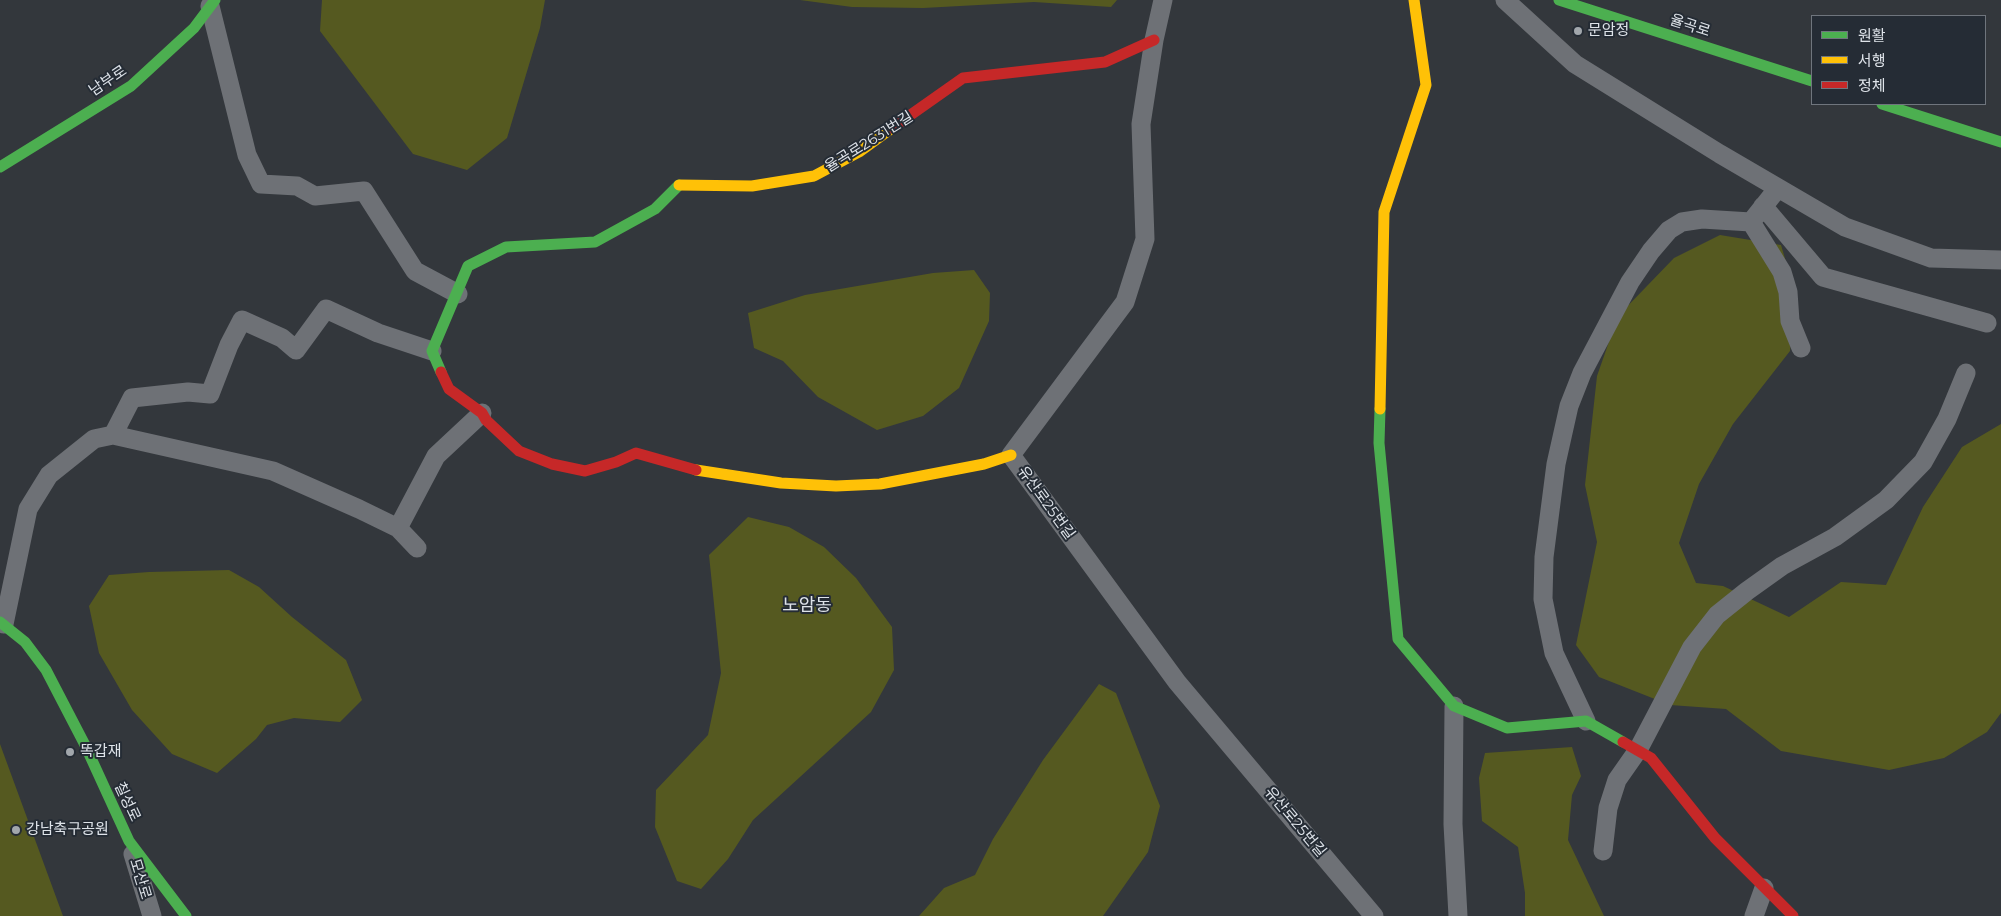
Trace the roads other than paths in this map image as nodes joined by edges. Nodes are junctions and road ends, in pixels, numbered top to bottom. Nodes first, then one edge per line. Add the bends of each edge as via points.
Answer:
1 (1163, 0) edge
2 (1414, 0) edge
3 (1505, 0) edge
4 (1559, 0) edge
5 (213, 3) edge
6 (1154, 40) junction
7 (1811, 81) edge
8 (1885, 105) edge
9 (2001, 142) edge
10 (0, 166) edge
11 (1778, 188) junction
12 (1764, 206) junction
13 (1751, 222) junction
14 (2001, 260) edge
15 (458, 294) junction
16 (1987, 323) dead end
17 (1801, 348) dead end
18 (432, 352) junction
19 (1966, 373) dead end
20 (482, 413) junction
21 (113, 435) junction
22 (1011, 455) junction
23 (398, 528) junction
24 (417, 548) dead end
25 (2, 623) edge
26 (1454, 706) junction
27 (1586, 721) junction
28 (1638, 750) junction
29 (129, 841) junction
30 (1603, 851) dead end
31 (1764, 888) junction
32 (152, 916) edge
33 (186, 916) edge
34 (1374, 916) edge
35 (1458, 916) edge
36 (1754, 916) edge
37 (1793, 916) edge

1 - 6 street
2 - 26 street via 1426,85 1384,212 1379,443 1398,639
3 - 11 street via 1575,64
4 - 7 street, 율곡로
5 - 10 street, 남부로 via 194,28 131,86
5 - 15 street via 247,156 261,184 297,186 315,196 364,191 415,270
6 - 15 street, 율곡로2631번길 via 1105,62 963,78 859,152 816,175 752,186 680,184 655,209 595,242 498,251 468,266
6 - 22 street via 1141,124 1145,239 1125,302
8 - 9 street
11 - 12 street
11 - 14 street via 1845,227 1931,258
12 - 13 street
12 - 16 street via 1822,277
13 - 17 street via 1782,272 1788,292 1790,321
13 - 27 street via 1702,219 1682,222 1669,230 1630,282 1582,373 1570,406 1556,464 1544,557 1543,599 1554,653
15 - 18 street, 율곡로2631번길
18 - 20 street via 450,389
18 - 21 street via 378,333 326,309 296,350 282,338 242,320 210,394 188,392 132,398
19 - 28 street via 1947,419 1923,462 1886,500 1835,537 1782,566 1717,615 1692,647
20 - 22 street, 유산로25번길 via 519,451 552,464 586,471 636,454 734,476 836,486 880,484 984,464
20 - 23 street via 436,456
21 - 23 street via 273,471
21 - 25 street via 94,439 49,475 28,509
22 - 34 street, 유산로25번길 via 1177,682
23 - 24 street
25 - 29 street, 칠성로 via 25,642 46,670
26 - 27 street via 1508,728
26 - 35 street via 1453,824
27 - 28 street
28 - 30 street via 1617,780 1608,808
28 - 31 street via 1651,758 1715,838
29 - 32 street, 모산로
29 - 33 street, 칠성로
31 - 36 street
31 - 37 street

